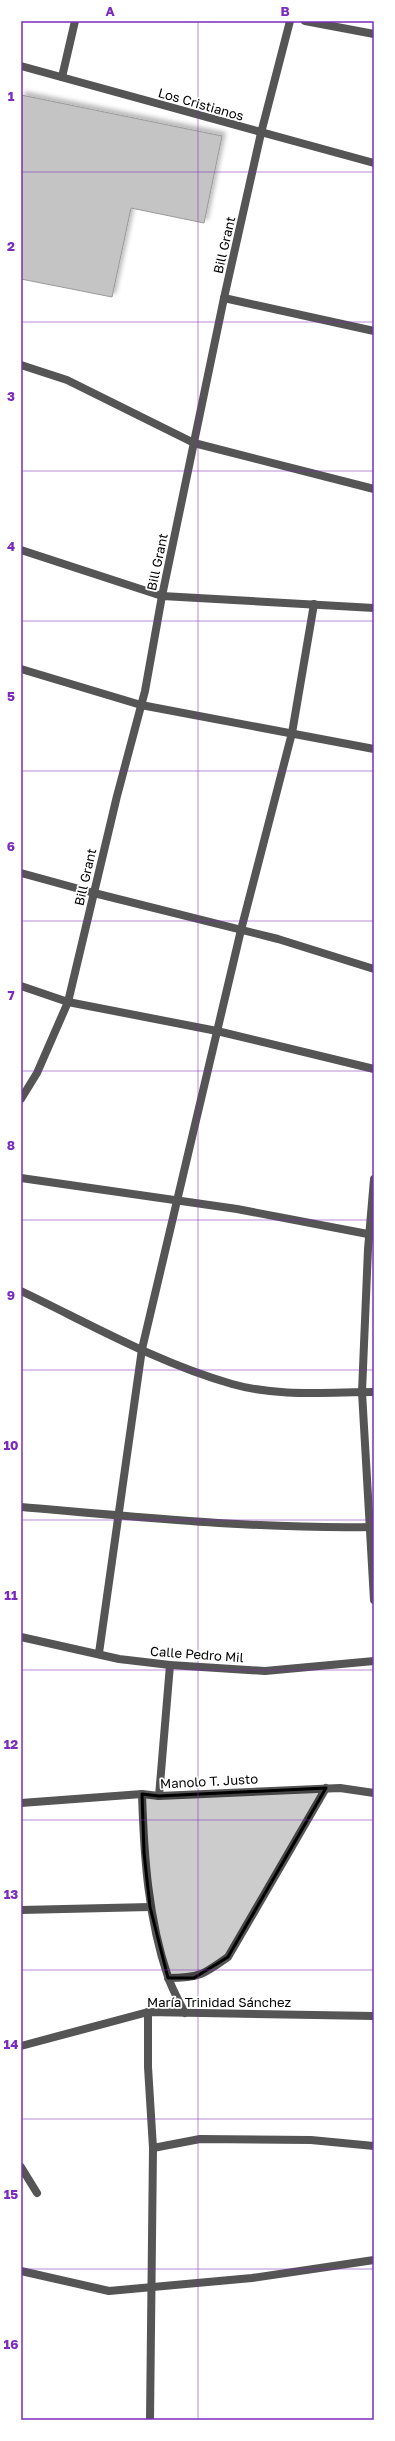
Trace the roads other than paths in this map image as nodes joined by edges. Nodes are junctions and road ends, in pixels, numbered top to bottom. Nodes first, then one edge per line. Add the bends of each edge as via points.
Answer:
1 (75, 21) edge
2 (290, 21) edge
3 (305, 21) edge
4 (374, 34) edge
5 (21, 66) edge
6 (62, 78) junction
7 (260, 133) junction
8 (374, 163) edge
9 (224, 298) junction
10 (374, 331) edge
11 (21, 366) edge
12 (194, 443) junction
13 (374, 489) edge
14 (21, 550) edge
15 (162, 596) junction
16 (314, 604) junction
17 (374, 608) edge
18 (21, 669) edge
19 (141, 705) junction
20 (292, 733) junction
21 (374, 750) edge
22 (21, 872) edge
23 (94, 893) junction
24 (241, 930) junction
25 (374, 969) edge
26 (21, 986) edge
27 (68, 1002) junction
28 (217, 1031) junction
29 (374, 1069) edge
30 (21, 1099) edge
31 (21, 1178) edge
32 (374, 1179) edge
33 (176, 1200) junction
34 (371, 1235) edge
35 (21, 1291) edge
36 (142, 1349) junction
37 (362, 1392) junction
38 (374, 1392) edge
39 (21, 1507) edge
40 (118, 1515) junction
41 (372, 1527) edge
42 (374, 1600) edge
43 (21, 1637) edge
44 (99, 1653) junction
45 (374, 1661) edge
46 (170, 1665) junction
47 (326, 1788) junction
48 (374, 1793) edge
49 (142, 1794) junction
50 (160, 1796) junction
51 (21, 1803) edge
52 (150, 1907) junction
53 (21, 1910) edge
54 (168, 1978) junction
55 (148, 2012) junction
56 (185, 2013) junction
57 (374, 2016) edge
58 (21, 2046) edge
59 (374, 2146) edge
60 (153, 2148) junction
61 (21, 2167) edge
62 (37, 2193) dead end
63 (374, 2260) edge
64 (21, 2271) edge
65 (152, 2288) junction
66 (150, 2420) edge

1 - 6 street
2 - 7 street, Bill Grant
3 - 4 street
5 - 6 street, Los Cristianos
6 - 7 street, Los Cristianos
7 - 8 street, Los Cristianos
7 - 9 street, Bill Grant
9 - 10 street
9 - 12 street, Bill Grant
11 - 12 street via 67,380
12 - 13 street
12 - 15 street, Bill Grant
14 - 15 street
15 - 16 street
15 - 19 street, Bill Grant
16 - 17 street
16 - 20 street
18 - 19 street
19 - 20 street
19 - 23 street, Bill Grant
20 - 21 street
20 - 24 street
22 - 23 street
23 - 24 street
23 - 27 street, Bill Grant
24 - 25 street
24 - 28 street
26 - 27 street
27 - 28 street
27 - 30 street, Bill Grant via 37,1073
28 - 29 street
28 - 33 street
31 - 33 street
32 - 34 street
33 - 34 street
33 - 36 street
34 - 37 street
35 - 36 street
36 - 37 street via 232,1384 261,1390
36 - 40 street
37 - 38 street
37 - 41 street
39 - 40 street
40 - 41 street via 315,1529
40 - 44 street
41 - 42 street
43 - 44 street, Calle Pedro Mil
44 - 46 street, Calle Pedro Mil via 119,1659
45 - 46 street, Calle Pedro Mil via 265,1670
46 - 50 street
47 - 48 street, Manolo T. Justo
47 - 50 street, Manolo T. Justo
47 - 54 street via 228,1957 194,1978
49 - 50 street, Manolo T. Justo
49 - 51 street, Manolo T. Justo
49 - 52 street via 144,1853
52 - 53 street
52 - 54 street
54 - 56 street
55 - 56 street, María Trinidad Sánchez
55 - 58 street, María Trinidad Sánchez
55 - 60 street via 148,2067
56 - 57 street, María Trinidad Sánchez
59 - 60 street via 311,2140 200,2139
60 - 65 street via 150,2224
61 - 62 street
63 - 65 street via 252,2278
64 - 65 street via 109,2291
65 - 66 street

